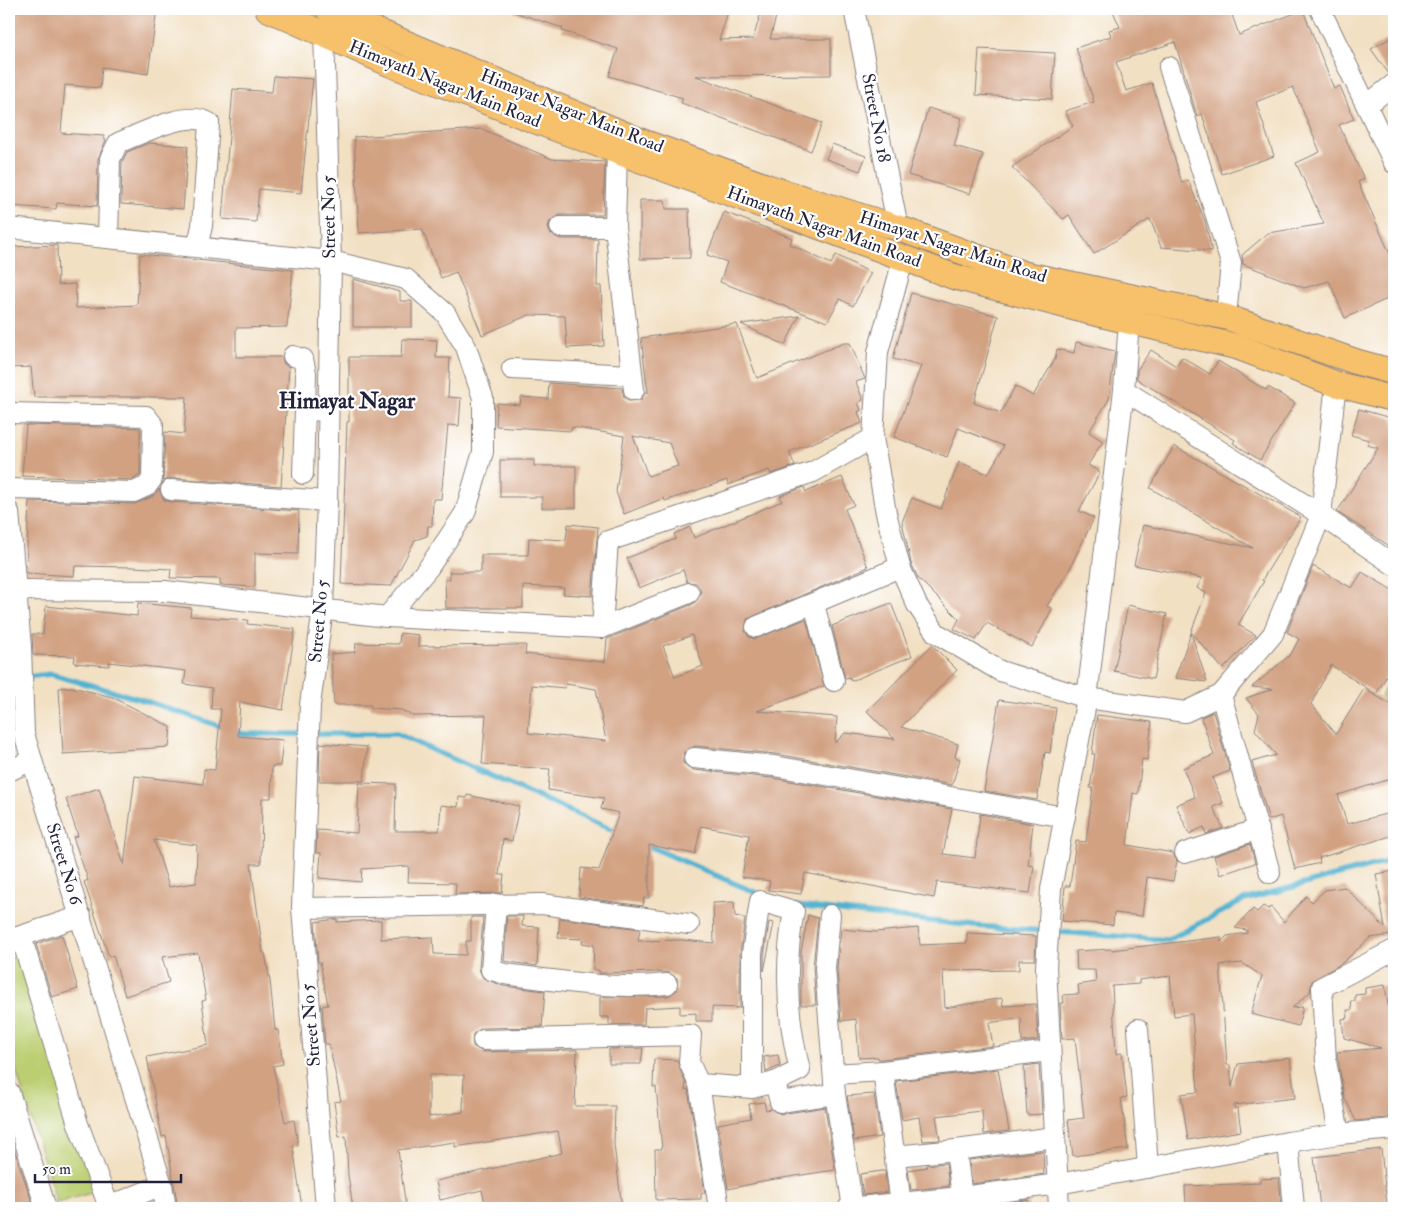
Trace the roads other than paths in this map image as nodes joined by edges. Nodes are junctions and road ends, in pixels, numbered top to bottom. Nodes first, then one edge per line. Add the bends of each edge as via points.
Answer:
1 (268, 9) edge
2 (328, 9) edge
3 (852, 9) edge
4 (1320, 9) edge
5 (324, 33) junction
6 (1169, 67) dead end
7 (1394, 84) edge
8 (1367, 104) junction
9 (617, 152) junction
10 (1394, 163) edge
11 (560, 227) dead end
12 (614, 227) junction
13 (9, 228) edge
14 (898, 228) junction
15 (108, 238) junction
16 (197, 247) junction
17 (904, 256) junction
18 (331, 261) junction
19 (1226, 317) junction
20 (1129, 321) junction
21 (293, 356) dead end
22 (512, 369) dead end
23 (1394, 372) edge
24 (1336, 384) junction
25 (1124, 390) junction
26 (1394, 399) edge
27 (305, 410) junction
28 (328, 411) junction
29 (9, 413) edge
30 (873, 438) junction
31 (303, 474) dead end
32 (9, 489) edge
33 (171, 490) dead end
34 (327, 501) junction
35 (9, 512) edge
36 (1321, 515) junction
37 (1394, 565) edge
38 (900, 567) junction
39 (12, 590) edge
40 (689, 593) dead end
41 (814, 604) junction
42 (323, 608) junction
43 (387, 617) junction
44 (756, 627) dead end
45 (602, 628) junction
46 (834, 681) dead end
47 (1221, 695) junction
48 (1087, 698) junction
49 (694, 758) dead end
50 (32, 760) junction
51 (9, 771) edge
52 (1065, 816) junction
53 (1259, 829) junction
54 (1185, 853) dead end
55 (1270, 873) dead end
56 (496, 904) junction
57 (302, 908) junction
58 (830, 915) dead end
59 (81, 916) junction
60 (689, 924) dead end
61 (15, 938) edge
62 (1394, 950) edge
63 (667, 984) dead end
64 (1138, 1029) dead end
65 (484, 1040) dead end
66 (1050, 1051) junction
67 (883, 1071) junction
68 (775, 1082) junction
69 (699, 1084) junction
70 (834, 1084) junction
71 (752, 1088) junction
72 (9, 1092) edge
73 (1394, 1129) edge
74 (1339, 1134) junction
75 (1055, 1138) junction
76 (1288, 1142) junction
77 (956, 1150) junction
78 (895, 1156) junction
79 (1148, 1168) junction
80 (1058, 1184) junction
81 (162, 1185) junction
82 (962, 1197) junction
83 (901, 1204) junction
84 (46, 1208) edge
85 (107, 1208) edge
86 (166, 1208) edge
87 (326, 1208) edge
88 (718, 1208) edge
89 (851, 1208) edge
90 (1059, 1208) edge
91 (1294, 1208) edge

1 - 5 main road, Himayath Nagar Main Road
2 - 14 main road, Himayat Nagar Main Road via 643,142 768,187
3 - 14 street, Street No 18
4 - 8 street
5 - 9 main road, Himayath Nagar Main Road via 390,64
5 - 18 street, Street No 5
6 - 19 street via 1230,263
7 - 8 street
8 - 10 street
9 - 12 street
9 - 17 main road, Himayath Nagar Main Road
11 - 12 street
12 - 22 street via 633,383
13 - 15 street
14 - 19 main road, Himayat Nagar Main Road via 1024,274
15 - 16 street
15 - 16 street via 110,159 118,143 177,120 204,119 209,123 202,226
16 - 18 street
17 - 20 main road, Himayath Nagar Main Road via 955,277
17 - 30 street via 878,352
18 - 28 street, Street No 5
18 - 43 street via 406,279 445,313 466,348 483,398 484,452 465,513 429,567
19 - 23 main road, Himayat Nagar Main Road
20 - 24 main road, Himayath Nagar Main Road via 1238,346
20 - 25 street
21 - 27 street via 303,359
24 - 26 main road, Himayath Nagar Main Road
24 - 36 street
25 - 36 street
25 - 48 street
27 - 28 street
27 - 31 street
28 - 34 street, Street No 5
29 - 32 street via 146,416 153,425 153,434 152,479 147,486 134,492
30 - 38 street via 886,513
30 - 45 street via 813,472 608,541
33 - 34 street
34 - 42 street, Street No 5
35 - 39 street, Street No 6
36 - 37 street
36 - 47 street via 1272,634
38 - 41 street
38 - 48 street via 917,605 936,633 1000,671
39 - 42 street via 165,591
39 - 50 street, Street No 6 via 22,647 24,734
40 - 45 street
41 - 44 street
41 - 46 street
42 - 43 street
42 - 57 street, Street No 5 via 310,705
43 - 45 street
47 - 48 street via 1185,712
47 - 53 street
48 - 52 street
49 - 52 street via 774,766
50 - 51 street
50 - 59 street, Street No 6
52 - 66 street via 1051,889 1046,967
53 - 54 street
53 - 55 street
56 - 57 street
56 - 60 street via 542,904
56 - 63 street via 491,970 604,986
57 - 87 street, Street No 5
58 - 70 street via 825,968
59 - 61 street
59 - 81 street, Street No 6
61 - 85 street
62 - 74 street via 1322,987 1326,1061
64 - 79 street
65 - 69 street via 691,1035 688,1062
66 - 67 street
66 - 75 street
67 - 70 street
67 - 78 street
68 - 70 street via 780,1102
68 - 71 street
68 - 71 street via 800,1070 792,1042 788,993 790,931 794,911 760,901 752,953
69 - 71 street
69 - 88 street
70 - 89 street
72 - 84 street
73 - 74 street
74 - 76 street
75 - 77 street
75 - 80 street
76 - 79 street
76 - 91 street
77 - 78 street
77 - 82 street
78 - 83 street
79 - 80 street
80 - 82 street
80 - 90 street
81 - 85 street
81 - 86 street, Street No 6
82 - 83 street
83 - 89 street

